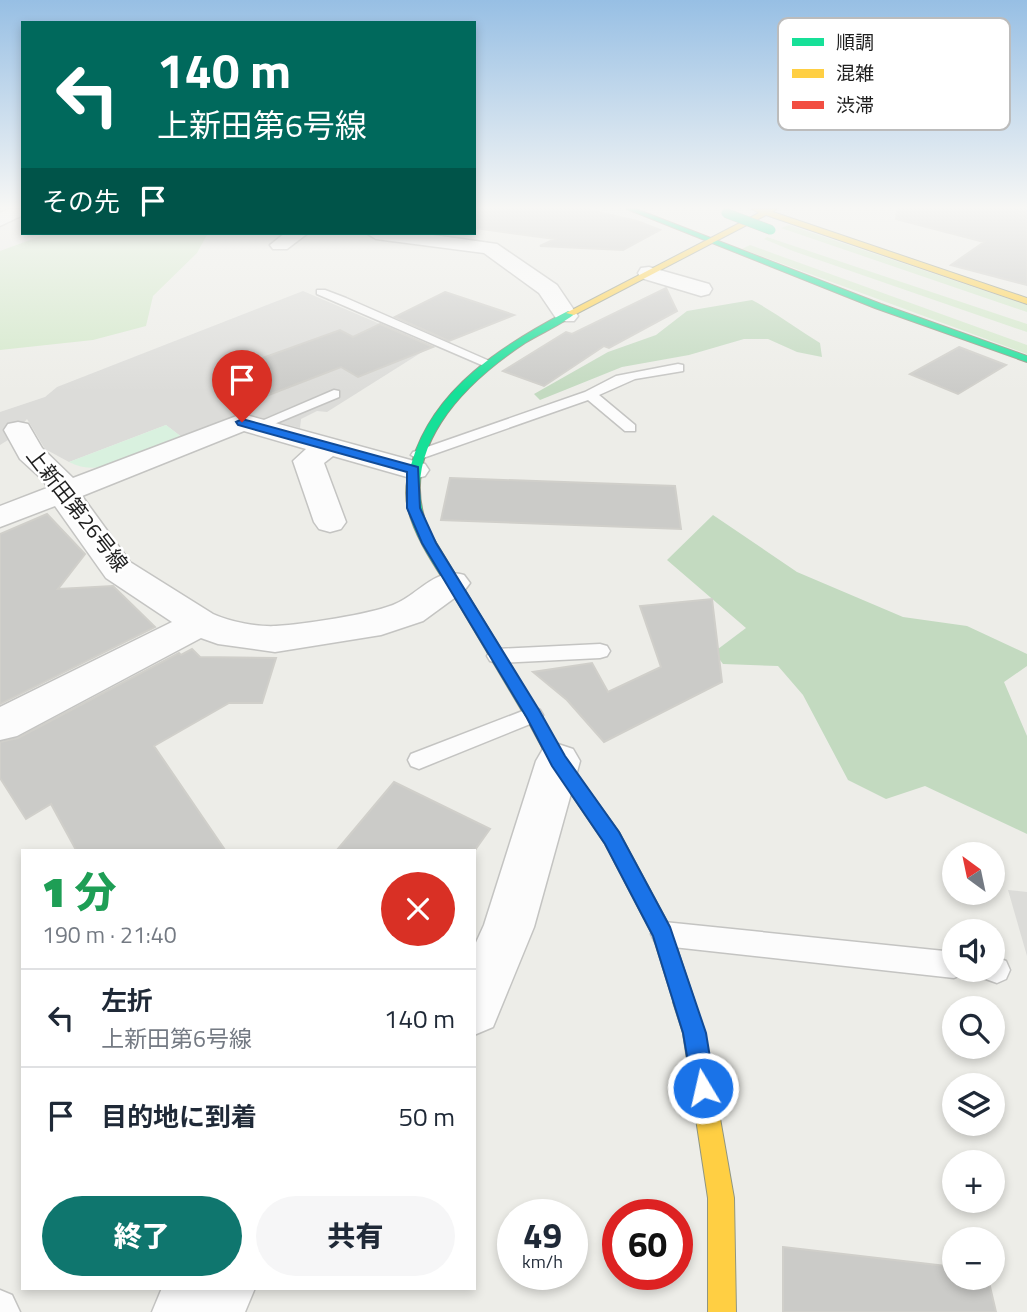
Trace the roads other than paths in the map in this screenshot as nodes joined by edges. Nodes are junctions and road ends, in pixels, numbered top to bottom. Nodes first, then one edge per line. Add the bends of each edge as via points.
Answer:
1 (521, 270) edge
2 (654, 270) edge
3 (788, 270) edge
4 (887, 270) edge
5 (940, 270) edge
6 (649, 273) junction
7 (701, 289) dead end
8 (321, 292) dead end
9 (956, 294) dead end
10 (1027, 300) edge
11 (566, 316) junction
12 (1027, 359) edge
13 (488, 363) junction
14 (678, 368) dead end
15 (334, 394) dead end
16 (590, 395) junction
17 (257, 426) junction
18 (630, 428) dead end
19 (18, 430) dead end
20 (329, 445) junction
21 (416, 462) junction
22 (64, 492) junction
23 (0, 517) edge
24 (330, 522) dead end
25 (452, 583) junction
26 (200, 623) junction
27 (600, 651) dead end
28 (497, 656) junction
29 (533, 715) junction
30 (2, 725) dead end
31 (419, 761) dead end
32 (558, 761) junction
33 (663, 934) junction
34 (942, 964) edge
35 (476, 1003) edge
36 (219, 1290) edge
37 (0, 1307) edge
38 (4, 1312) edge
39 (186, 1312) edge
40 (722, 1312) edge

1 - 11 street via 549,290
2 - 6 main road
3 - 12 main road
4 - 9 main road, bridge
5 - 10 main road
6 - 7 street
6 - 11 main road
8 - 13 lane
11 - 13 main road
13 - 21 main road via 446,407
14 - 16 lane via 634,373
15 - 17 lane
16 - 18 lane
16 - 21 lane
17 - 20 street
17 - 22 street via 242,422
19 - 22 street, 上新田第26号線 via 30,453 57,477
20 - 21 street
20 - 24 street via 308,461
21 - 25 main road via 414,508
22 - 23 street
22 - 26 street, 上新田第26号線 via 118,570
25 - 26 street, 上新田第26号線 via 396,618 305,635 275,639 242,636
25 - 28 main road
26 - 30 street
27 - 28 lane
28 - 29 main road
29 - 31 lane
29 - 32 main road
32 - 33 main road via 612,838
32 - 35 street via 509,927
33 - 34 lane
33 - 40 main road via 694,1033 721,1199
36 - 39 street
37 - 38 lane

